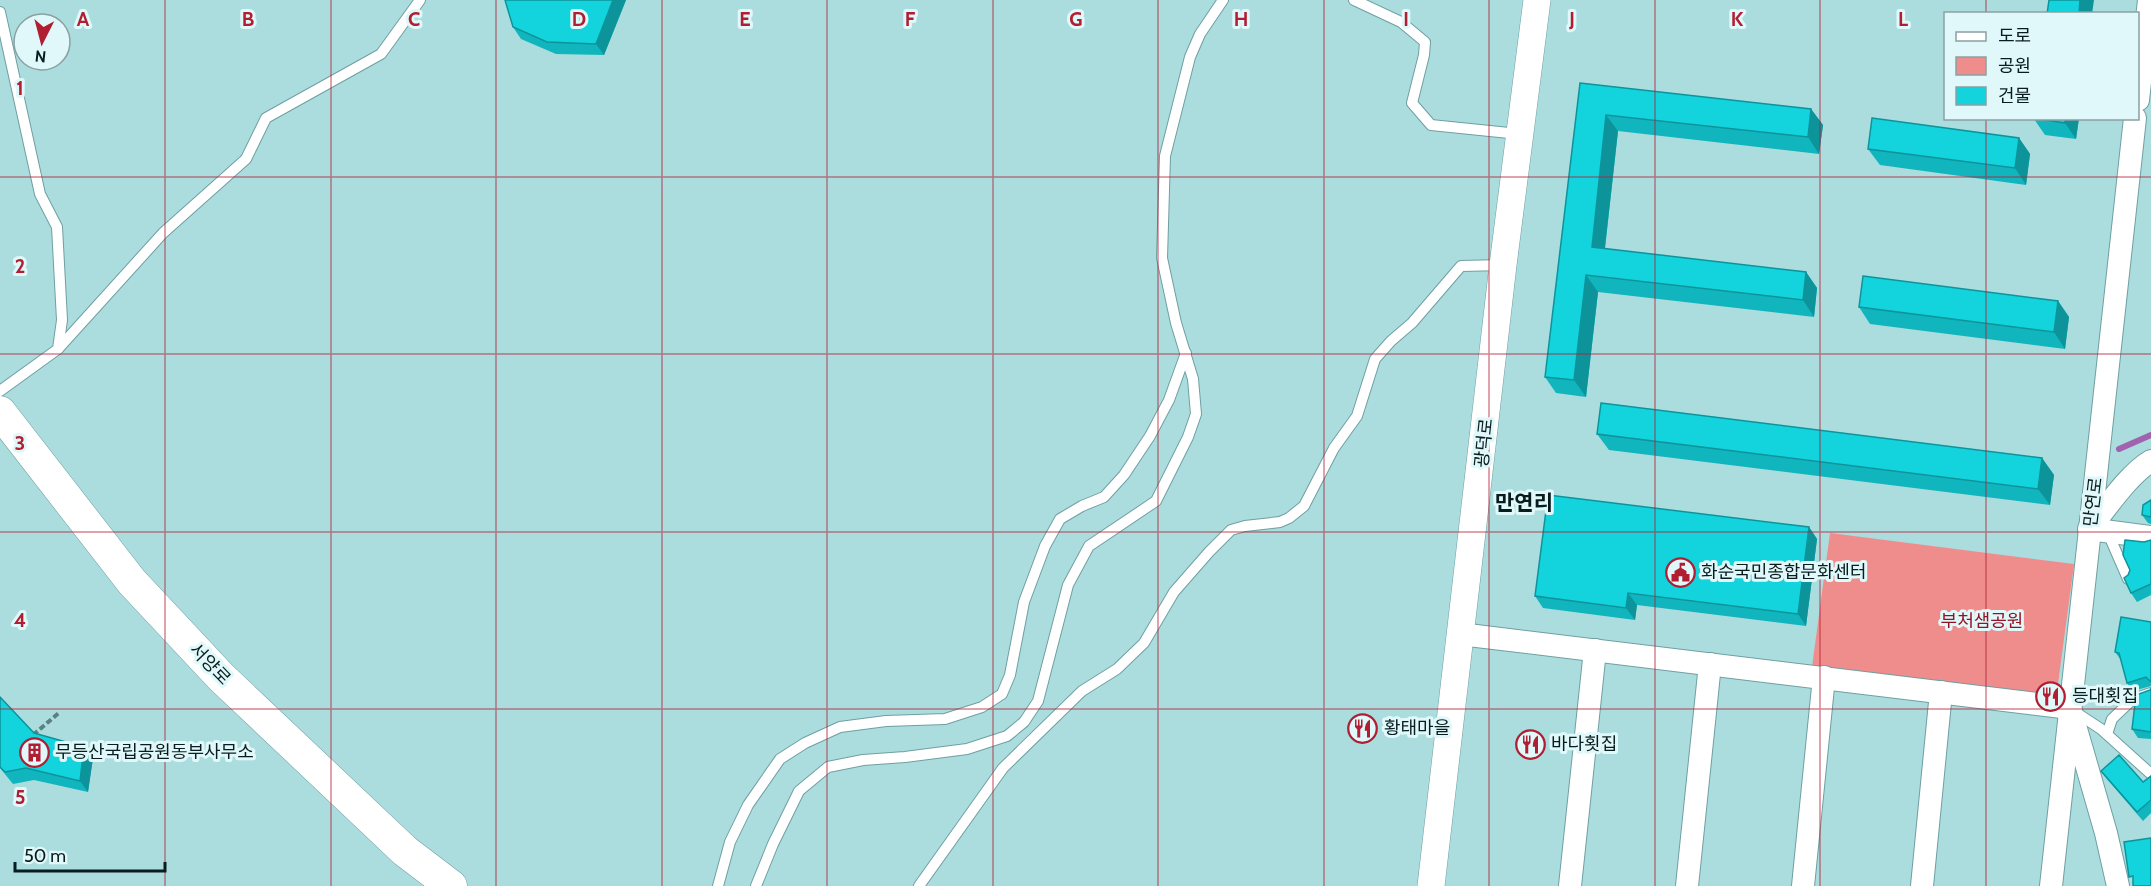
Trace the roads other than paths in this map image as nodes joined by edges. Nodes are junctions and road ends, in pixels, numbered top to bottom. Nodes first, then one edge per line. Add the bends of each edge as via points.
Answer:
1 (420, 0) edge
2 (1223, 0) edge
3 (1354, 0) edge
4 (1537, 0) edge
5 (2149, 0) edge
6 (0, 12) edge
7 (2139, 86) edge
8 (2135, 120) edge
9 (1520, 134) junction
10 (1503, 265) junction
11 (58, 349) junction
12 (1186, 353) junction
13 (1, 411) edge
14 (2151, 461) edge
15 (2098, 530) junction
16 (2151, 537) edge
17 (2128, 579) edge
18 (1460, 634) junction
19 (1595, 650) junction
20 (1710, 664) junction
21 (1824, 677) junction
22 (1941, 692) junction
23 (2151, 693) edge
24 (2070, 708) junction
25 (2107, 734) junction
26 (2151, 774) edge
27 (451, 886) edge
28 (718, 886) edge
29 (756, 886) edge
30 (920, 886) edge
31 (1431, 886) edge
32 (1570, 886) edge
33 (1688, 886) edge
34 (1803, 886) edge
35 (1922, 886) edge
36 (2051, 886) edge
37 (2118, 886) edge

1 - 11 lane via 381,54 266,118 246,159 163,233
2 - 12 lane via 1190,57 1165,156 1161,258
3 - 9 lane via 1401,22 1425,42 1412,104 1431,125
4 - 9 street, 광덕로
5 - 7 street
6 - 11 lane via 40,194 57,227 62,320
8 - 15 street, 만연로
9 - 10 street, 광덕로
10 - 18 street, 광덕로
10 - 30 lane via 1461,266 1375,359 1357,416 1334,447 1304,506 1280,522 1231,530 1173,592 1144,643 1117,669 1082,691 1004,768
11 - 13 lane
12 - 28 lane via 1169,400 1124,475 1104,497 1060,519 1045,546 1024,602 1010,675 1002,694 982,707 945,719 840,727 780,759 739,823
12 - 29 lane via 1196,414 1188,436 1155,501 1089,546 1068,585 1038,701 1024,722 1007,736 967,749 828,767 799,791
13 - 27 main road, 서양로 via 132,582 221,677 405,851
14 - 15 street via 2127,484
15 - 16 street
15 - 17 lane
15 - 24 street, 만연로
18 - 19 street
18 - 31 street, 광덕로
19 - 20 street
19 - 32 street
20 - 21 street
20 - 33 street
21 - 22 street
21 - 34 street
22 - 24 street
22 - 35 street
23 - 25 lane via 2133,699 2112,719
24 - 25 lane
24 - 36 street, 만연로
24 - 37 street
25 - 26 lane

